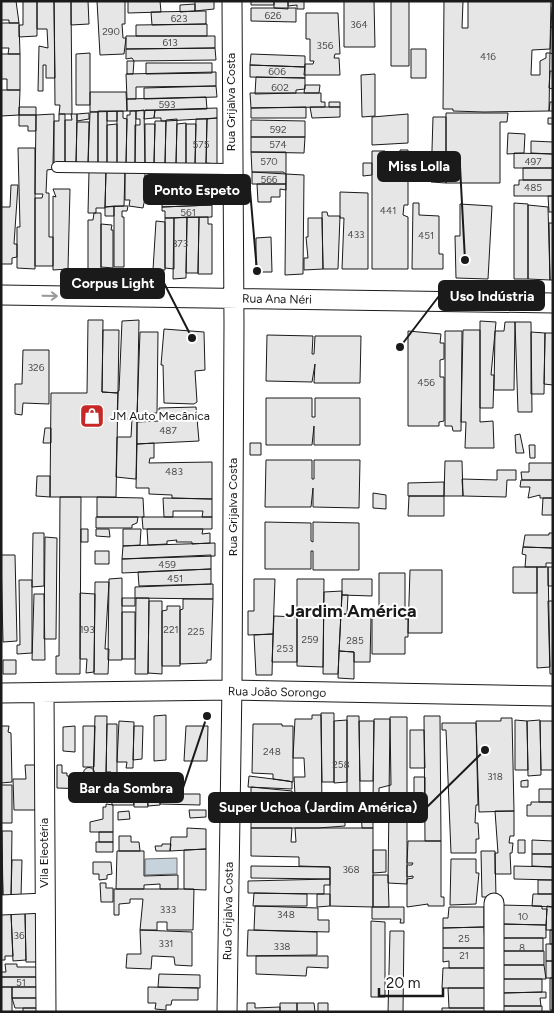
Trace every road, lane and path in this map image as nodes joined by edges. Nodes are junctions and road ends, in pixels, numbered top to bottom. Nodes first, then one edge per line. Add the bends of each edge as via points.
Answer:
1 (232, 1) edge
2 (57, 166) dead end
3 (231, 169) junction
4 (1, 296) edge
5 (234, 298) junction
6 (553, 303) edge
7 (232, 690) junction
8 (1, 693) edge
9 (44, 693) junction
10 (553, 696) edge
11 (45, 903) junction
12 (494, 903) dead end
13 (1, 905) edge
14 (46, 1012) edge
15 (227, 1012) edge
16 (494, 1012) edge

1 - 3 street, Rua Grijalva Costa
2 - 3 lane
3 - 5 street, Rua Grijalva Costa
4 -> 5 street, Rua Ana Néri
5 - 6 street, Rua Ana Néri
5 - 7 street, Rua Grijalva Costa
7 - 9 street, Rua João Sorongo
7 - 10 street, Rua João Sorongo
7 - 15 street, Rua Grijalva Costa
8 - 9 street, Rua João Sorongo
9 - 11 street, Vila Eleotéria
11 - 13 street
11 - 14 street, Vila Eleotéria
12 - 16 street

